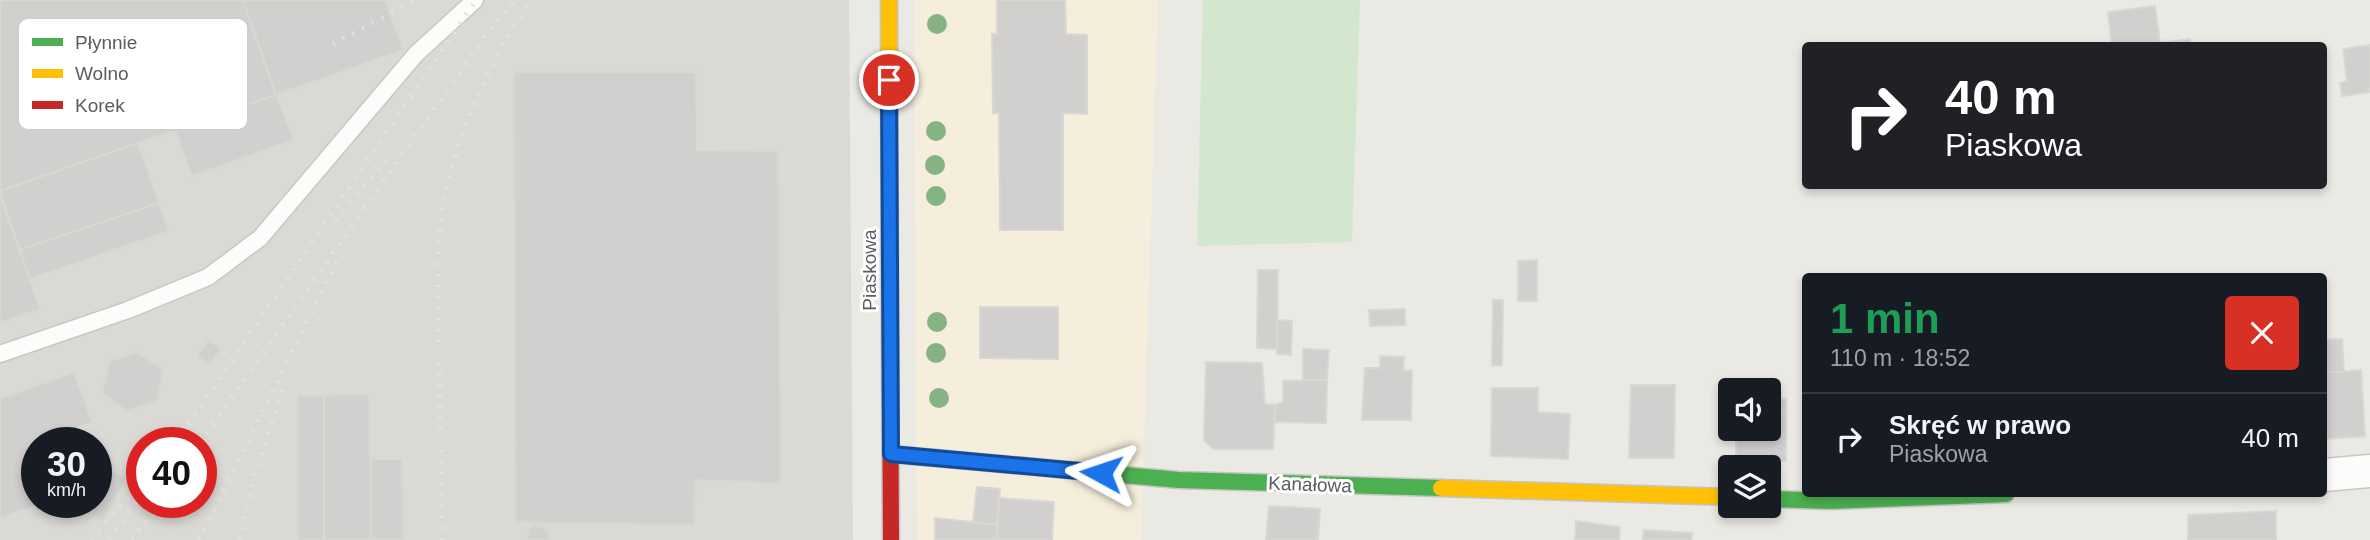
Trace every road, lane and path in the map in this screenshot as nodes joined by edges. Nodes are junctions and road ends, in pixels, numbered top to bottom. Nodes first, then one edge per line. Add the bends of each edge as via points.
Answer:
1 (475, 0) edge
2 (889, 0) edge
3 (0, 354) edge
4 (891, 454) junction
5 (2370, 471) edge
6 (2327, 475) edge
7 (1718, 497) edge
8 (1918, 497) edge
9 (1781, 499) edge
10 (891, 540) edge

1 - 3 lane via 416,54 260,238 208,277
2 - 4 street, Piaskowa
4 - 7 street, Kanałowa via 1179,480
4 - 10 street, Piaskowa
5 - 6 street
8 - 9 street

